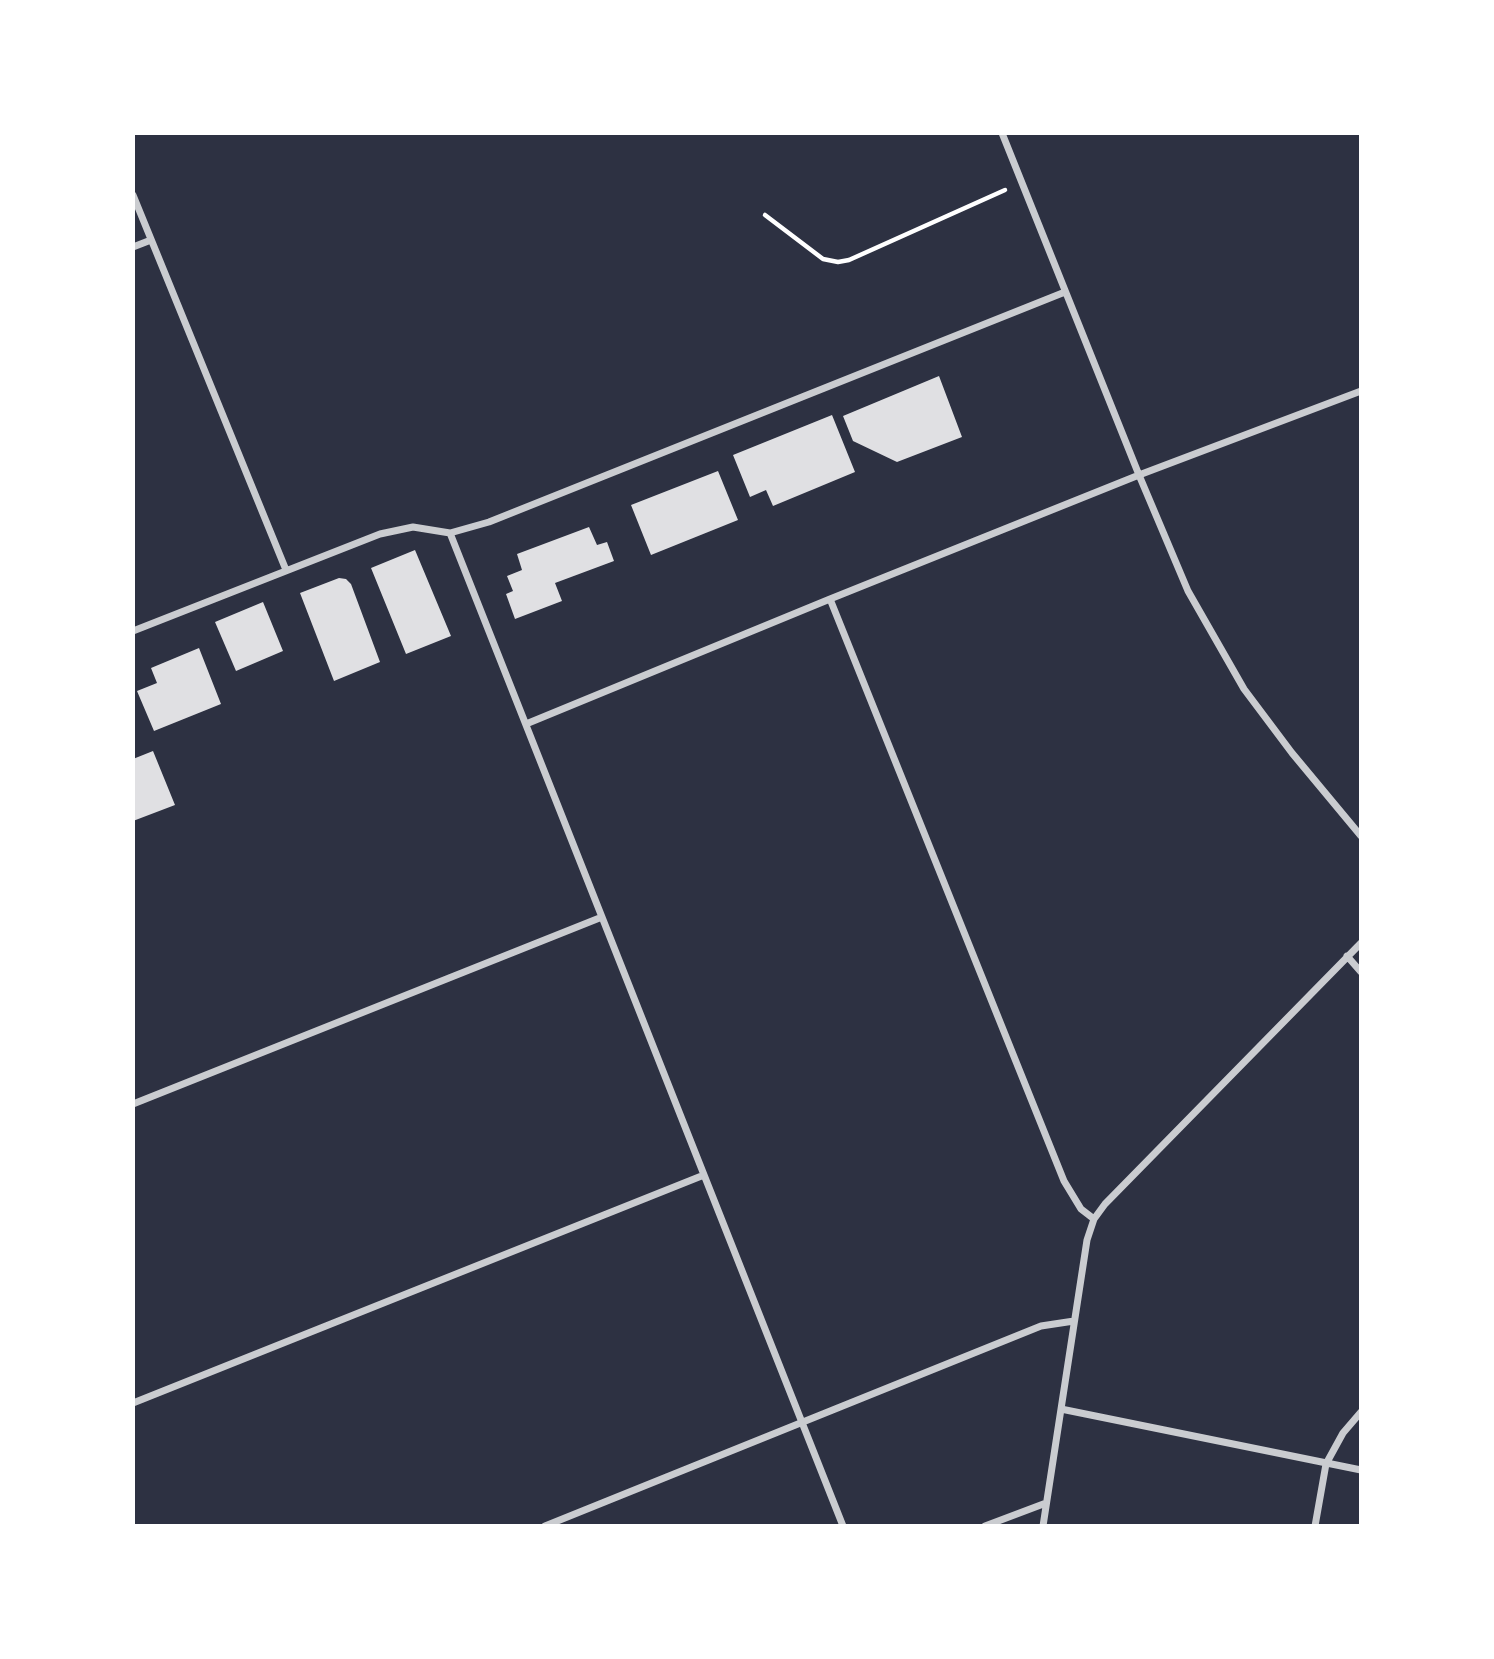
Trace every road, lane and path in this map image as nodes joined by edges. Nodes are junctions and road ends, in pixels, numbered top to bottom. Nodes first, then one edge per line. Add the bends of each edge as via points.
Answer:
1 (1002, 133) edge
2 (1022, 183) junction
3 (133, 195) edge
4 (765, 215) dead end
5 (151, 240) junction
6 (133, 247) edge
7 (1065, 292) junction
8 (1361, 391) edge
9 (1139, 475) junction
10 (450, 533) junction
11 (286, 569) junction
12 (830, 598) junction
13 (133, 631) edge
14 (526, 724) junction
15 (1361, 836) edge
16 (602, 917) junction
17 (1361, 943) edge
18 (1348, 956) junction
19 (1361, 972) edge
20 (133, 1104) edge
21 (704, 1175) junction
22 (1094, 1219) junction
23 (1074, 1321) junction
24 (133, 1404) edge
25 (1061, 1409) junction
26 (1361, 1412) edge
27 (802, 1422) junction
28 (1326, 1464) junction
29 (1361, 1470) edge
30 (1046, 1503) junction
31 (545, 1526) edge
32 (843, 1526) edge
33 (985, 1526) edge
34 (1043, 1526) edge
35 (1315, 1526) edge

1 - 2 street
2 - 4 path via 838,262 823,259
2 - 7 street
3 - 5 street
5 - 6 street
5 - 11 street
7 - 9 street
7 - 10 street via 489,522
8 - 9 street
9 - 12 street
9 - 15 street via 1188,591 1244,689
10 - 11 street via 401,528
10 - 14 street
11 - 13 street
12 - 14 street
12 - 22 street via 1065,1181 1081,1209
14 - 16 street
16 - 20 street
16 - 21 street
17 - 18 street
18 - 19 street
18 - 22 street
21 - 24 street
21 - 27 street
22 - 23 street
23 - 25 street
23 - 27 street via 1041,1326
25 - 28 street
25 - 30 street
26 - 28 street
27 - 31 street
27 - 32 street
28 - 29 street
28 - 35 street
30 - 33 street
30 - 34 street

